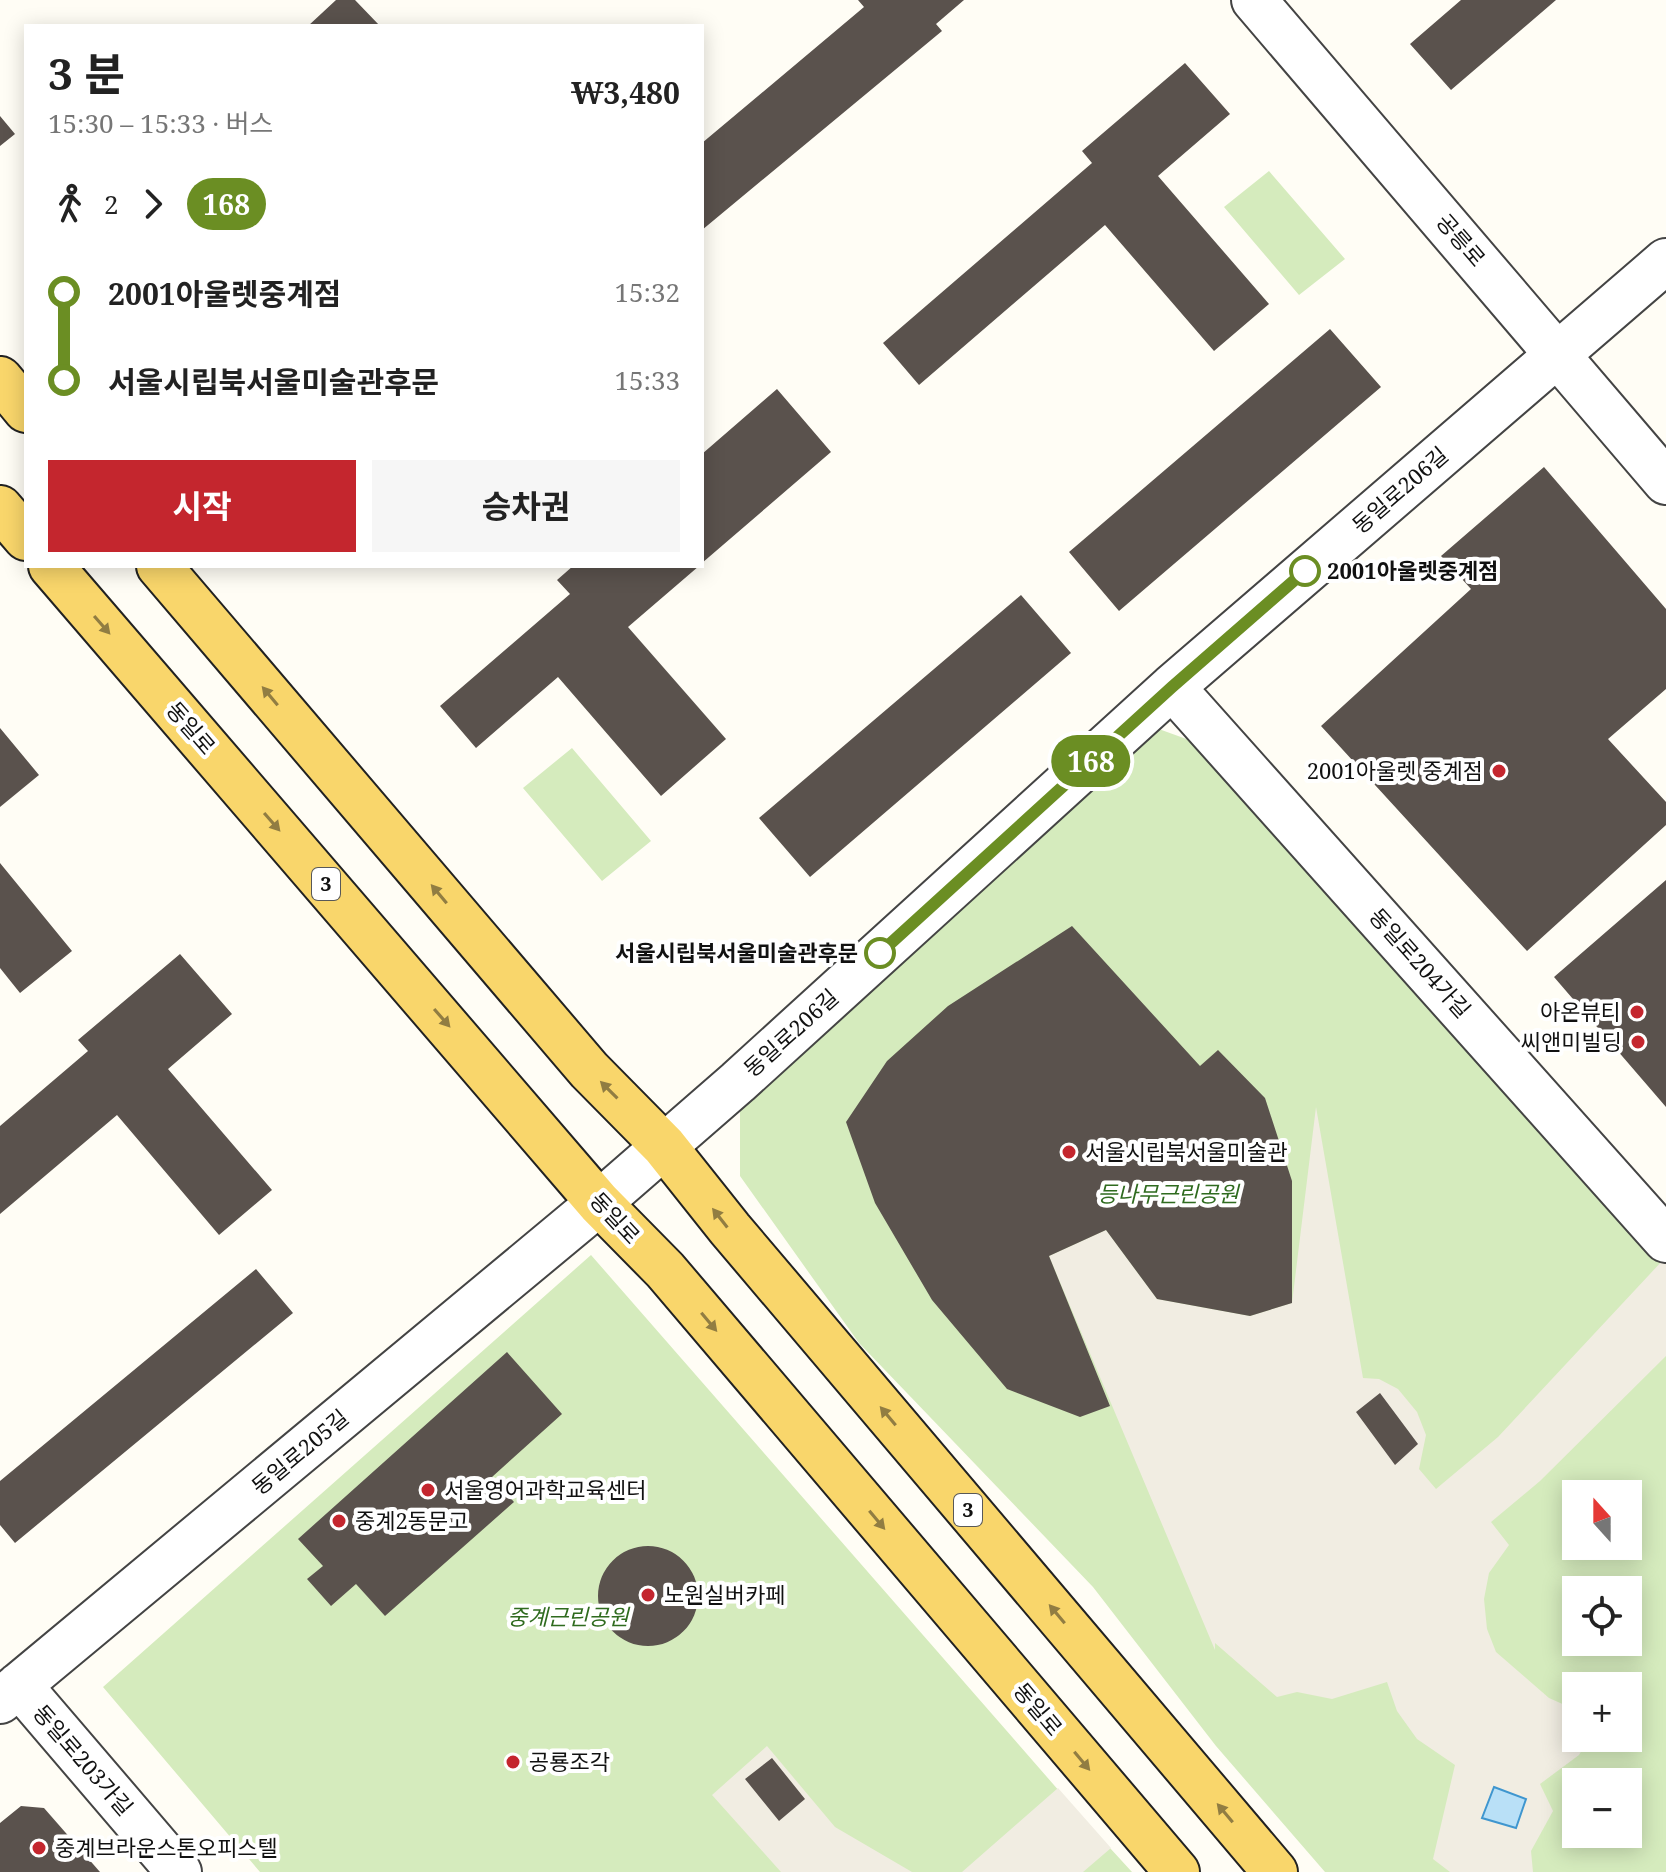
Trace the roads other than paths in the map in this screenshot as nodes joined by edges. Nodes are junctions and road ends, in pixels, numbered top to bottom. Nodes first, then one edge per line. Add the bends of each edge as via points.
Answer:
1 (1254, 0) edge
2 (1666, 261) edge
3 (1558, 353) junction
4 (0, 379) edge
5 (24, 408) edge
6 (1666, 482) edge
7 (0, 508) edge
8 (24, 536) edge
9 (53, 568) edge
10 (161, 568) edge
11 (1172, 687) junction
12 (664, 1146) junction
13 (599, 1203) junction
14 (1666, 1240) edge
15 (9, 1693) edge
16 (179, 1872) edge
17 (1177, 1872) edge
18 (1275, 1872) edge

1 - 3 street, 공릉로
2 - 3 street, 동일로206길
3 - 6 street, 공릉로
3 - 11 street, 동일로206길
4 - 5 main road
7 - 8 main road
9 -> 13 main road, 동일로 / 3
12 -> 10 main road, 3 via 589,1070
11 - 12 street, 동일로206길
11 - 14 street, 동일로204가길
12 - 13 street, 동일로206길
18 -> 12 main road, 3
13 - 15 street, 동일로205길
13 -> 17 main road, 동일로 / 3 via 665,1270
15 - 16 street, 동일로203가길

